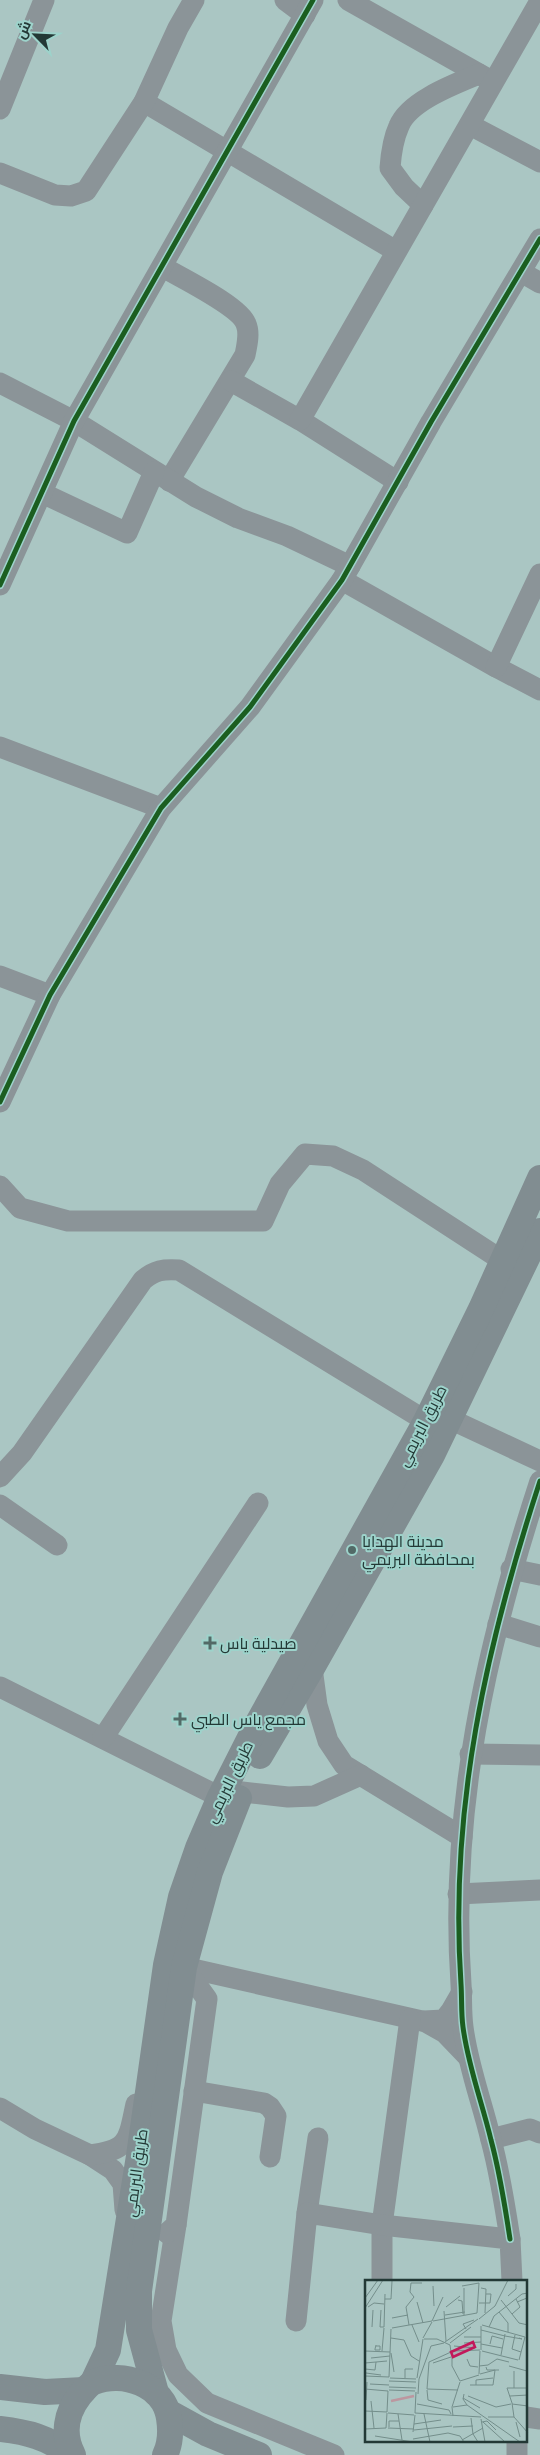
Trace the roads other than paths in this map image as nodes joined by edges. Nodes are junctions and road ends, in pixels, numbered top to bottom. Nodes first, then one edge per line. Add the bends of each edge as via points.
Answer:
1 (44, 0) edge
2 (194, 0) edge
3 (285, 0) edge
4 (348, 0) edge
5 (540, 0) edge
6 (309, 8) edge
7 (486, 78) junction
8 (2, 98) edge
9 (144, 102) junction
10 (470, 124) junction
11 (228, 150) junction
12 (540, 162) edge
13 (0, 173) edge
14 (423, 205) junction
15 (540, 239) edge
16 (396, 251) junction
17 (163, 267) junction
18 (521, 272) junction
19 (540, 283) edge
20 (231, 381) junction
21 (0, 383) edge
22 (300, 420) junction
23 (74, 422) junction
24 (161, 476) junction
25 (398, 482) junction
26 (42, 493) junction
27 (346, 573) junction
28 (540, 574) edge
29 (0, 585) edge
30 (496, 667) junction
31 (540, 690) edge
32 (0, 747) edge
33 (160, 808) junction
34 (0, 976) edge
35 (50, 995) junction
36 (0, 1102) edge
37 (540, 1178) edge
38 (0, 1186) edge
39 (540, 1231) edge
40 (503, 1261) junction
41 (438, 1420) junction
42 (540, 1461) edge
43 (0, 1477) edge
44 (540, 1481) edge
45 (258, 1503) dead end
46 (0, 1505) edge
47 (57, 1545) dead end
48 (512, 1569) junction
49 (540, 1576) edge
50 (498, 1624) junction
51 (540, 1637) edge
52 (312, 1668) junction
53 (0, 1686) edge
54 (103, 1738) junction
55 (470, 1754) junction
56 (540, 1755) edge
57 (361, 1775) junction
58 (231, 1794) junction
59 (462, 1837) junction
60 (540, 1890) edge
61 (458, 1894) junction
62 (184, 1967) junction
63 (462, 1992) junction
64 (417, 2020) junction
65 (153, 2047) junction
66 (468, 2057) junction
67 (194, 2091) junction
68 (0, 2108) edge
69 (537, 2126) edge
70 (318, 2138) dead end
71 (491, 2139) junction
72 (90, 2155) junction
73 (270, 2157) dead end
74 (307, 2213) junction
75 (176, 2225) junction
76 (382, 2225) junction
77 (510, 2239) junction
78 (136, 2247) junction
79 (382, 2280) edge
80 (512, 2280) edge
81 (296, 2321) dead end
82 (89, 2386) junction
83 (0, 2387) edge
84 (162, 2402) junction
85 (0, 2429) edge
86 (518, 2442) edge
87 (69, 2455) edge
88 (73, 2455) edge
89 (165, 2455) edge
90 (259, 2455) edge
91 (334, 2455) edge
92 (517, 2455) edge

1 - 8 street
2 - 9 street
3 - 6 street
4 - 7 street
5 - 7 street
6 - 11 street
7 - 10 street
7 - 14 street via 444,90 417,105 399,124 390,168
9 - 11 street
9 - 13 street via 86,191 71,196 56,195
10 - 12 street
10 - 14 street
11 - 16 street
11 - 17 street
14 - 16 street
15 - 18 street
16 - 22 street
17 - 20 street via 238,311 246,324 245,355
17 - 23 street
18 - 19 street
18 - 25 street
20 - 22 street
20 - 24 street
21 - 23 street
22 - 25 street
23 - 24 street
23 - 26 street
24 - 26 street via 127,533
24 - 27 street via 238,518 286,536
25 - 27 street
26 - 29 street
27 - 30 street
27 - 33 street via 250,707
28 - 30 street
30 - 31 street
32 - 33 street
33 - 35 street
34 - 35 street
35 - 36 street
37 - 40 main road, طريق البريمي
38 - 40 street via 20,1208 68,1221 263,1221 280,1184 305,1154 333,1156 363,1170
39 - 41 main road, طريق البريمي
40 - 41 main road, طريق البريمي
41 - 42 street
41 - 43 street via 179,1270 165,1269 153,1271 143,1280 22,1453
41 - 52 main road, طريق البريمي
41 - 58 main road, طريق البريمي via 302,1643
44 - 48 street
45 - 54 street
46 - 47 street
48 - 49 street
48 - 50 street
50 - 51 street
50 - 55 street
52 - 57 street via 317,1705 328,1742 344,1765
52 - 58 main road, طريق البريمي via 261,1754
53 - 54 street
54 - 58 street
55 - 56 street
55 - 59 street
57 - 58 street via 314,1796
57 - 59 street
58 - 62 main road, طريق البريمي
58 - 65 main road, طريق البريمي via 180,1897
59 - 61 street
60 - 61 street
61 - 63 street
62 - 64 street
62 - 67 street via 207,2000
62 - 78 main road, طريق البريمي
63 - 64 street via 444,2020
63 - 66 street
64 - 66 street via 445,2033
64 - 76 street
65 - 72 street via 142,2073 128,2136 118,2149
65 - 78 main road, طريق البريمي
66 - 71 street
67 - 73 street via 264,2103 270,2107 276,2116
67 - 75 street
68 - 72 street
69 - 71 street
70 - 74 street
71 - 77 street
72 - 78 street via 113,2170 123,2184
74 - 76 street
74 - 81 street
75 - 78 street
75 - 91 street via 161,2321 166,2350 178,2375 208,2403
76 - 77 street
76 - 79 street
77 - 80 street
78 - 82 main road, طريق البريمي via 108,2350
78 - 84 main road, طريق البريمي via 139,2330
82 - 83 main road via 45,2392
82 - 84 main road via 121,2377 140,2382
82 - 88 main road, طريق البريمي via 72,2406 66,2425
84 - 89 main road, طريق البريمي via 171,2433
84 - 90 main road via 208,2434
85 - 87 main road via 55,2442
86 - 92 street

